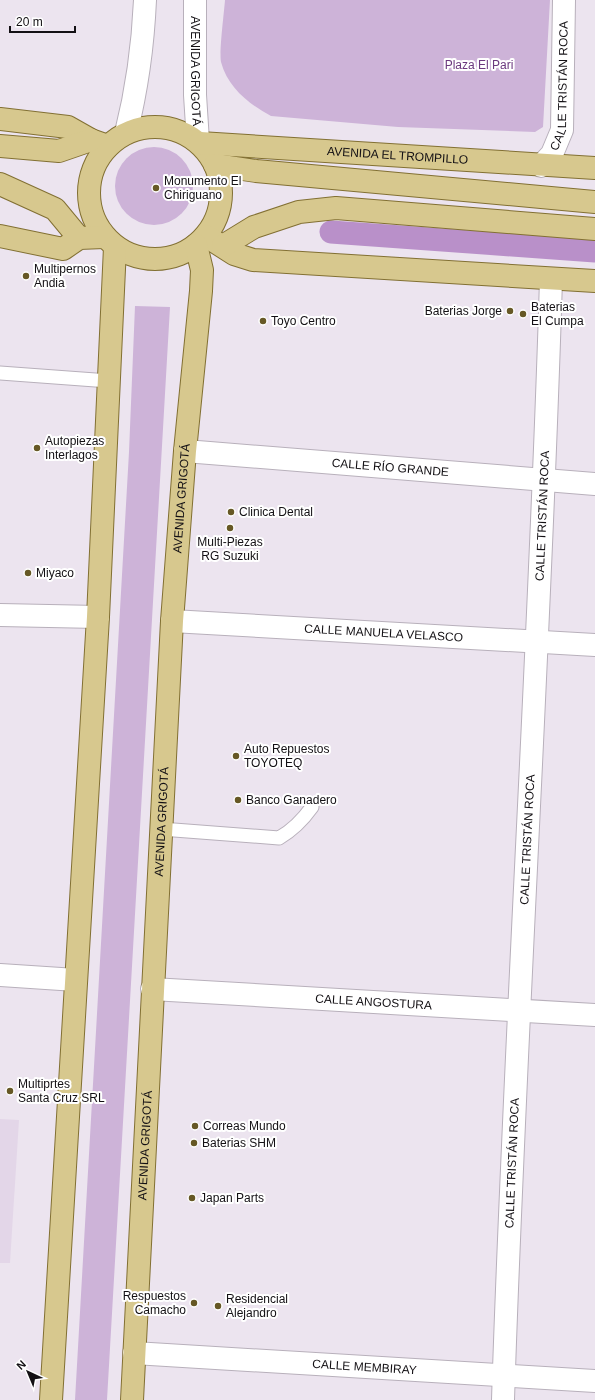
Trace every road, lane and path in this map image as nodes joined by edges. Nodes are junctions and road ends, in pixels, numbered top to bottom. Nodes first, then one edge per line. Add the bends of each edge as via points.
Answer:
1 (145, 0) edge
2 (195, 0) edge
3 (564, 0) edge
4 (0, 120) edge
5 (126, 133) junction
6 (199, 142) junction
7 (99, 143) junction
8 (0, 146) edge
9 (215, 165) junction
10 (541, 166) junction
11 (595, 168) edge
12 (0, 184) edge
13 (595, 202) edge
14 (595, 229) edge
15 (0, 236) edge
16 (79, 238) junction
17 (110, 242) junction
18 (208, 242) junction
19 (550, 278) junction
20 (595, 281) edge
21 (0, 372) edge
22 (109, 381) junction
23 (185, 451) junction
24 (545, 480) junction
25 (595, 484) edge
26 (0, 615) edge
27 (98, 617) junction
28 (172, 621) junction
29 (538, 640) junction
30 (595, 645) edge
31 (312, 807) dead end
32 (161, 829) junction
33 (0, 975) edge
34 (76, 980) junction
35 (152, 989) junction
36 (518, 1010) junction
37 (595, 1015) edge
38 (134, 1353) junction
39 (504, 1375) junction
40 (595, 1381) edge
41 (51, 1400) edge
42 (132, 1400) edge
43 (503, 1400) edge

1 - 5 street via 136,90
2 - 6 street, AVENIDA GRIGOTÁ via 195,95
3 - 10 street, CALLE TRISTÁN ROCA via 562,130 552,154
4 - 7 main road via 68,127
5 - 6 main road via 145,127 164,127 182,132
5 - 7 main road
6 - 9 main road
6 - 10 main road, AVENIDA EL TROMPILLO
7 - 8 main road via 59,151
7 - 17 main road via 88,195 92,214
9 - 13 main road
9 - 18 main road via 220,176 221,200
10 - 11 main road, AVENIDA EL TROMPILLO
12 - 16 main road via 55,209
14 - 18 main road via 336,208 299,212
15 - 16 main road via 63,248
16 - 17 main road
17 - 18 main road via 135,256 156,260 170,258
17 - 22 main road
18 - 19 main road via 253,260
18 - 23 main road, AVENIDA GRIGOTÁ via 202,270
19 - 20 main road
19 - 24 street, CALLE TRISTÁN ROCA
21 - 22 lane
22 - 27 main road
23 - 24 street, CALLE RÍO GRANDE
23 - 28 main road, AVENIDA GRIGOTÁ
24 - 25 street, CALLE RÍO GRANDE
24 - 29 street, CALLE TRISTÁN ROCA
26 - 27 street
27 - 34 main road
28 - 29 street, CALLE MANUELA VELASCO
28 - 32 main road, AVENIDA GRIGOTÁ
29 - 30 street, CALLE MANUELA VELASCO
29 - 36 street, CALLE TRISTÁN ROCA
31 - 32 lane via 297,825 279,838
32 - 35 main road, AVENIDA GRIGOTÁ
33 - 34 street
34 - 41 main road
35 - 36 street, CALLE ANGOSTURA
35 - 38 main road, AVENIDA GRIGOTÁ
36 - 37 street, CALLE ANGOSTURA
36 - 39 street, CALLE TRISTÁN ROCA
38 - 39 street, CALLE MEMBIRAY
38 - 42 main road, AVENIDA GRIGOTÁ
39 - 40 street, CALLE MEMBIRAY
39 - 43 street, CALLE TRISTÁN ROCA

